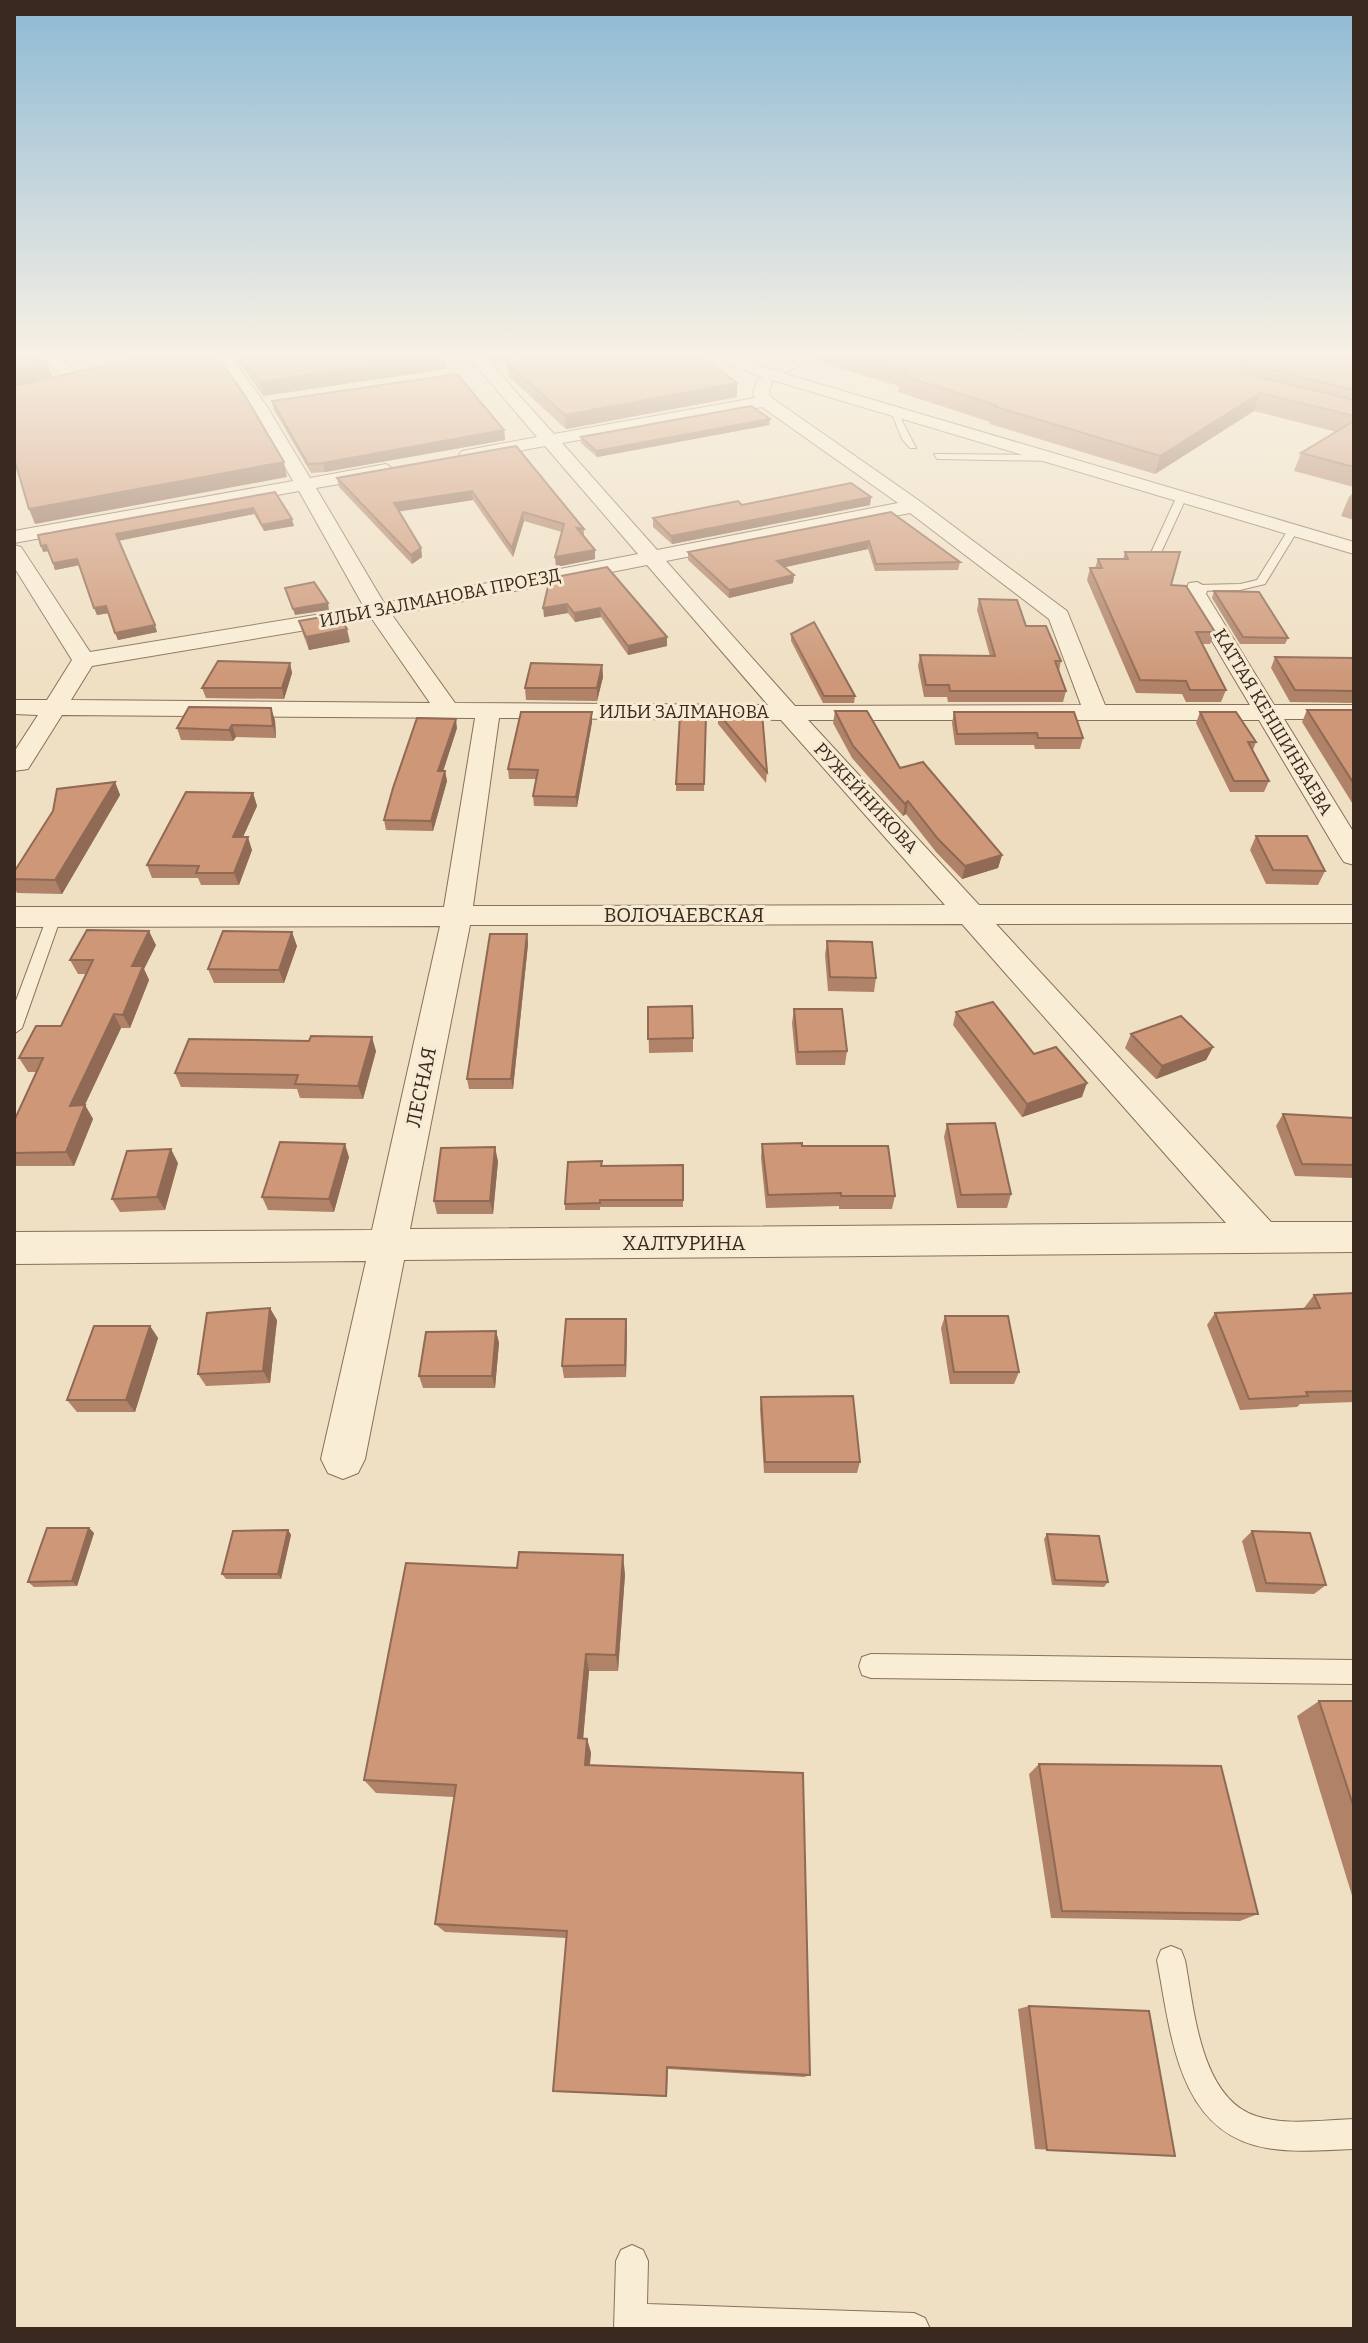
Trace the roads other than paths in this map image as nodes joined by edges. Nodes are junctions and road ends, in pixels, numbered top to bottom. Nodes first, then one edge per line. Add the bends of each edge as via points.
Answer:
1 (294, 463) edge
2 (570, 463) edge
3 (853, 463) edge
4 (1070, 463) edge
5 (412, 465) edge
6 (304, 485) junction
7 (1182, 496) junction
8 (914, 506) junction
9 (1293, 530) junction
10 (14, 537) edge
11 (1354, 548) edge
12 (14, 551) edge
13 (1154, 557) edge
14 (653, 558) junction
15 (1197, 588) joint
16 (378, 611) junction
17 (84, 660) junction
18 (14, 707) edge
19 (55, 708) junction
20 (1095, 711) junction
21 (449, 712) junction
22 (488, 712) junction
23 (1267, 712) junction
24 (1354, 712) edge
25 (788, 713) junction
26 (19, 764) dead end
27 (1354, 856) edge
28 (1354, 914) edge
29 (973, 915) junction
30 (457, 916) junction
31 (14, 917) edge
32 (54, 917) junction
33 (14, 1028) edge
34 (1354, 1237) edge
35 (1262, 1238) junction
36 (388, 1245) junction
37 (14, 1248) edge
38 (343, 1459) dead end
39 (871, 1666) dead end
40 (1354, 1672) edge
41 (1171, 1960) dead end
42 (1354, 2134) edge
43 (632, 2261) dead end
44 (630, 2324) edge
45 (914, 2329) edge

1 - 6 street
2 - 14 street, РУЖЕЙНИКОВА
3 - 8 street
4 - 7 street
5 - 6 street
6 - 10 street
6 - 16 street
7 - 9 street
7 - 13 lane
8 - 14 street, ИЛЬИ ЗАЛМАНОВА ПРОЕЗД
8 - 20 street via 1059,616
9 - 11 street
9 - 15 lane via 1261,582
12 - 17 street
14 - 16 street, ИЛЬИ ЗАЛМАНОВА ПРОЕЗД
14 - 25 street, РУЖЕЙНИКОВА
15 - 23 street, КАТТАЯ КЕНШИНБАЕВА via 1195,594
16 - 17 street, ИЛЬИ ЗАЛМАНОВА ПРОЕЗД
16 - 21 street
17 - 19 street
18 - 19 street, ИЛЬИ ЗАЛМАНОВА
19 - 21 street, ИЛЬИ ЗАЛМАНОВА
19 - 26 street
20 - 23 street, ИЛЬИ ЗАЛМАНОВА
20 - 25 street, ИЛЬИ ЗАЛМАНОВА
21 - 22 street, ИЛЬИ ЗАЛМАНОВА
22 - 25 street, ИЛЬИ ЗАЛМАНОВА
22 - 30 street, ЛЕСНАЯ
23 - 24 street, ИЛЬИ ЗАЛМАНОВА
23 - 27 street, КАТТАЯ КЕНШИНБАЕВА
25 - 29 street, РУЖЕЙНИКОВА
28 - 29 street, ВОЛОЧАЕВСКАЯ
29 - 30 street, ВОЛОЧАЕВСКАЯ
29 - 35 street, РУЖЕЙНИКОВА
30 - 32 street, ВОЛОЧАЕВСКАЯ
30 - 36 street, ЛЕСНАЯ
31 - 32 street, ВОЛОЧАЕВСКАЯ
32 - 33 lane
34 - 35 street, ХАЛТУРИНА
35 - 36 street, ХАЛТУРИНА
36 - 37 street, ХАЛТУРИНА
36 - 38 street, ЛЕСНАЯ
39 - 40 lane
41 - 42 lane via 1194,2064 1207,2096 1225,2115 1245,2128 1270,2133
43 - 44 lane
44 - 45 lane

